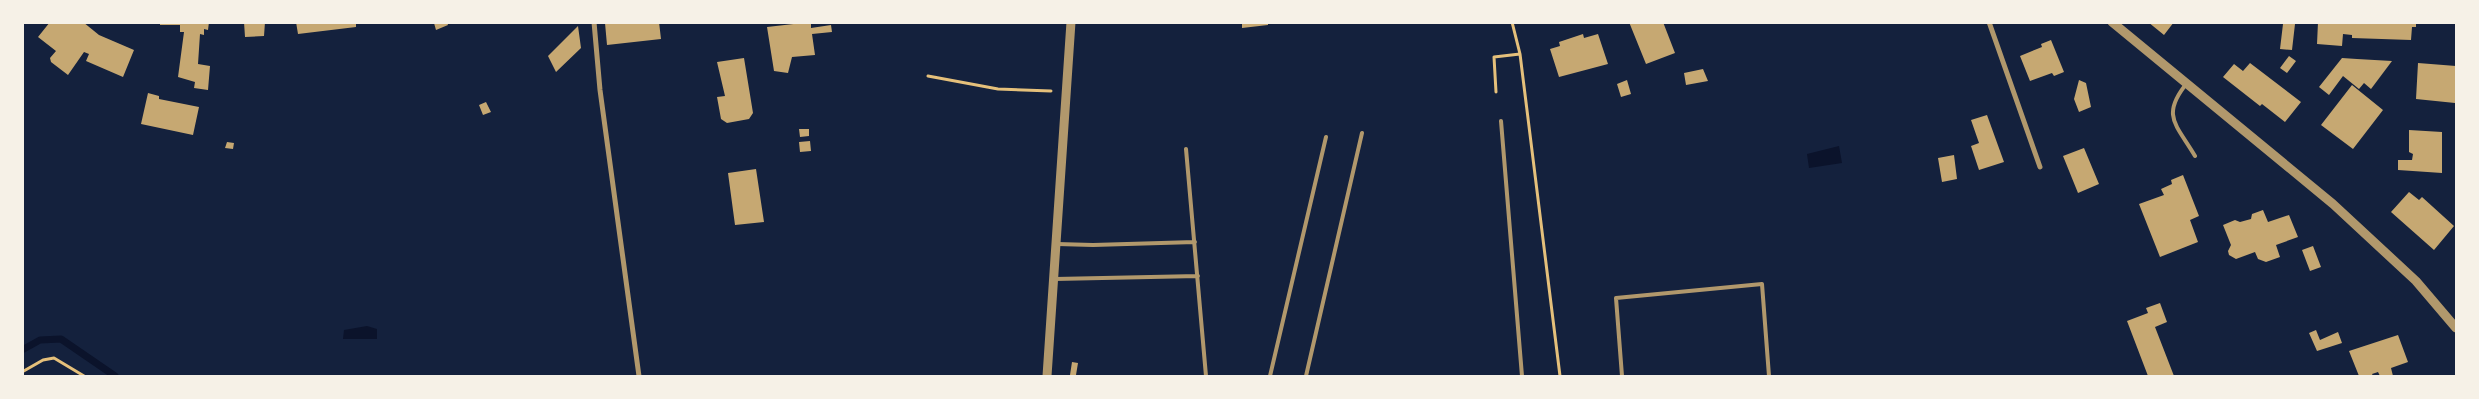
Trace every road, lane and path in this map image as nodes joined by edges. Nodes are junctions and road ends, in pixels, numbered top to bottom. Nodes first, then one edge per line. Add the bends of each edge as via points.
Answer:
1 (594, 22) edge
2 (1071, 22) edge
3 (1512, 22) edge
4 (1989, 22) edge
5 (2112, 22) edge
6 (1520, 54) junction
7 (928, 76) dead end
8 (2187, 83) junction
9 (1067, 92) junction
10 (1496, 92) dead end
11 (1501, 121) dead end
12 (1362, 134) dead end
13 (1326, 137) dead end
14 (1186, 149) dead end
15 (2196, 156) dead end
16 (2040, 167) dead end
17 (1195, 242) junction
18 (1057, 244) junction
19 (1198, 276) junction
20 (1055, 279) junction
21 (2456, 328) edge
22 (22, 372) edge
23 (84, 376) edge
24 (639, 376) edge
25 (1047, 376) edge
26 (1206, 376) edge
27 (1270, 376) edge
28 (1306, 376) edge
29 (1522, 376) edge
30 (1560, 376) edge
31 (1622, 376) edge
32 (1769, 376) edge

1 - 24 street via 600,90
2 - 9 street
3 - 6 path
4 - 16 street
5 - 8 street
6 - 10 path via 1494,56
6 - 30 path
7 - 9 path via 998,89
8 - 15 lane via 2171,108 2173,118
8 - 21 street via 2386,252
9 - 18 street
11 - 29 lane
12 - 28 lane
13 - 27 lane
14 - 17 lane
17 - 18 lane
17 - 19 lane
18 - 20 street
19 - 20 lane
19 - 26 lane
20 - 25 street
22 - 23 path via 43,360 54,358
31 - 32 lane via 1616,298 1762,284

